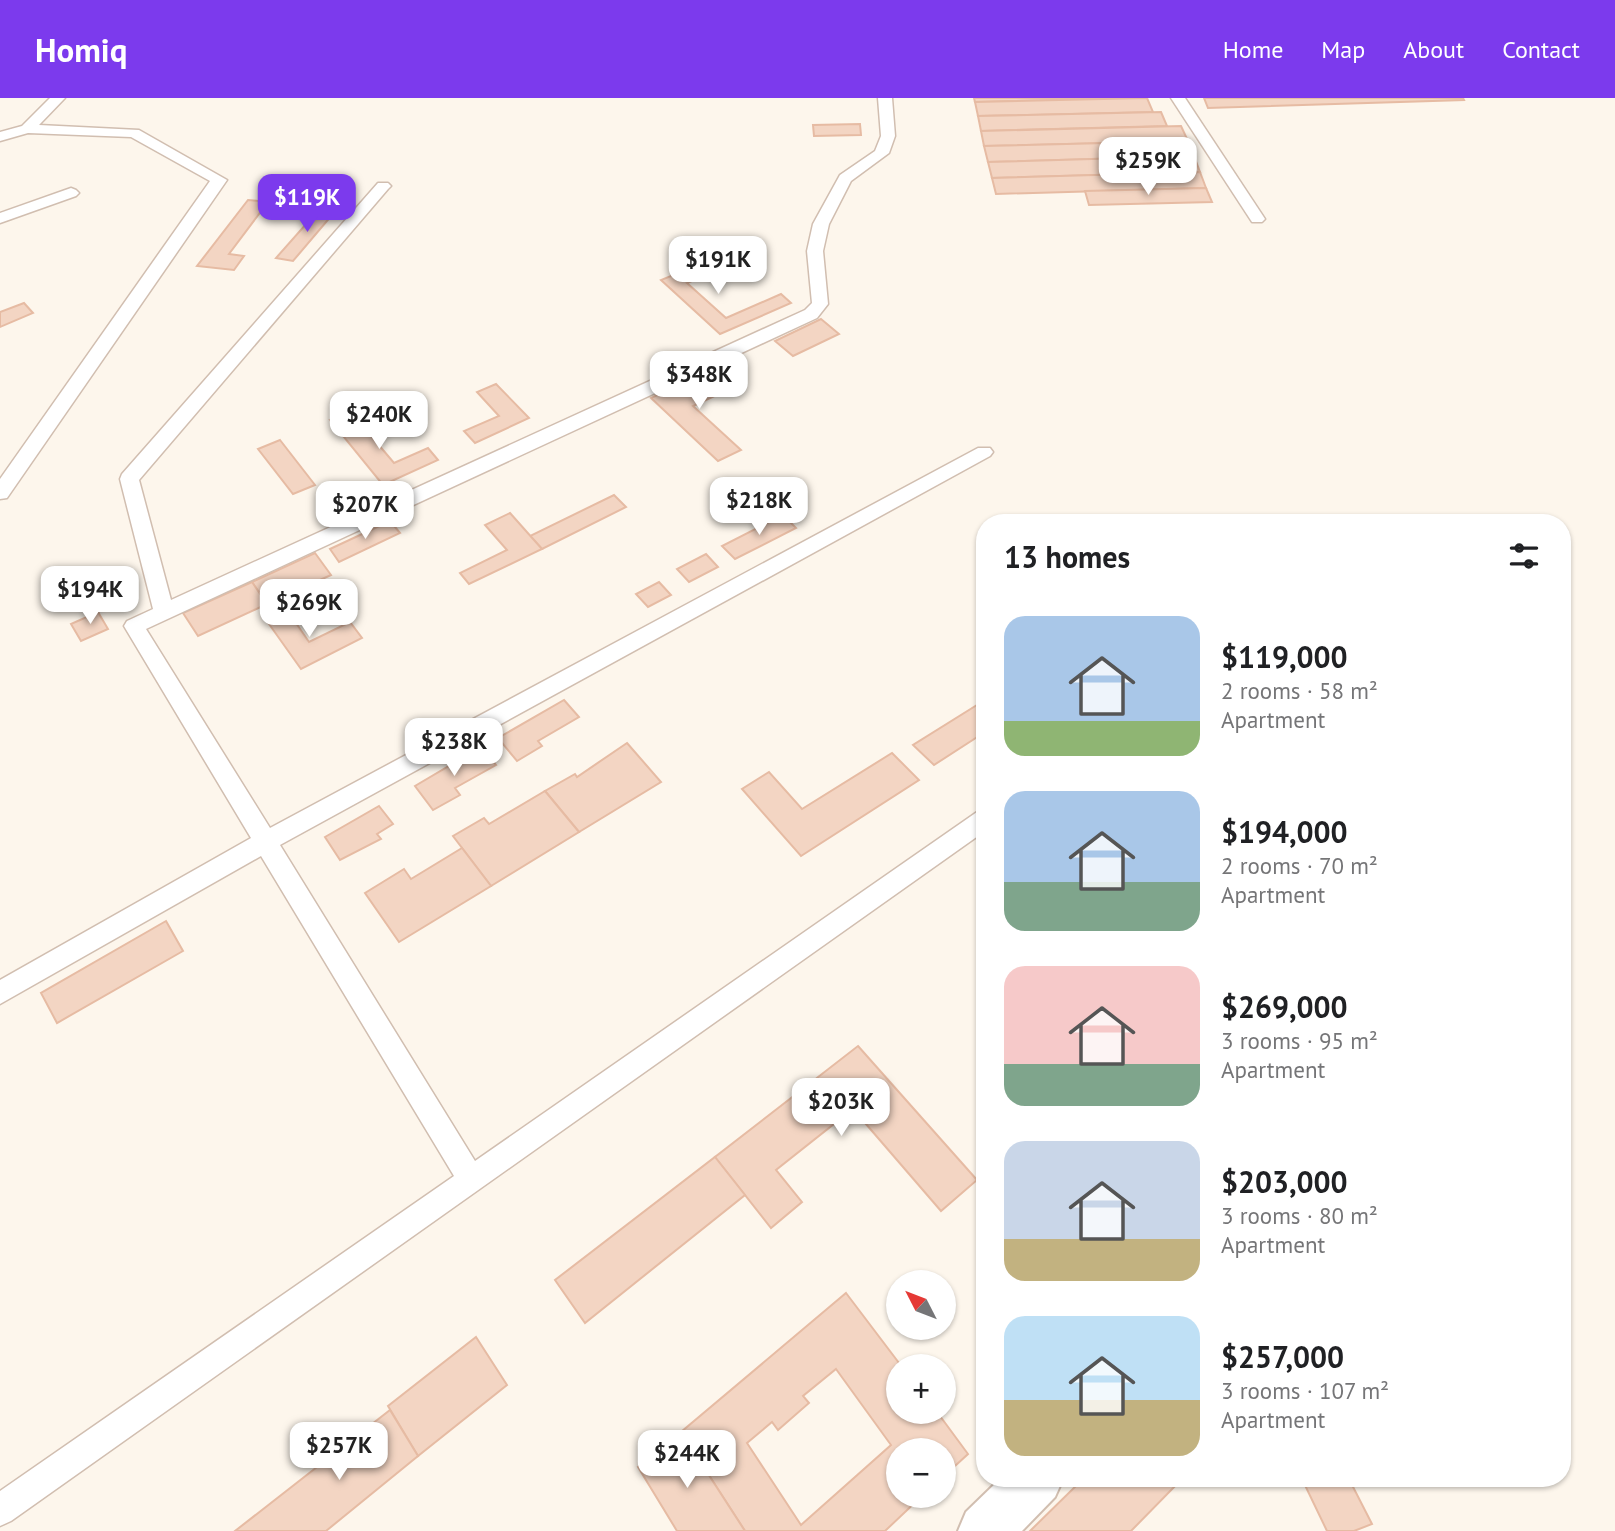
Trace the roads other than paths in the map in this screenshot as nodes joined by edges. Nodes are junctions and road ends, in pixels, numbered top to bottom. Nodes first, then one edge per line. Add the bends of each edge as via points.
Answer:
1 (58, 98) edge
2 (885, 98) edge
3 (1178, 98) edge
4 (27, 129) junction
5 (0, 137) edge
6 (383, 186) dead end
7 (71, 193) dead end
8 (0, 219) edge
9 (1257, 219) dead end
10 (984, 452) dead end
11 (0, 493) edge
12 (164, 612) junction
13 (976, 825) edge
14 (265, 842) junction
15 (0, 993) edge
16 (471, 1179) junction
17 (1029, 1487) edge
18 (0, 1510) edge
19 (985, 1531) edge

1 - 4 lane
2 - 12 lane via 888,136 882,153 845,178 821,224 815,251 820,304 811,314
3 - 9 lane
4 - 5 lane
4 - 11 lane via 134,133 219,180
6 - 12 lane via 129,479
7 - 8 lane
10 - 14 lane
12 - 14 lane via 134,626
13 - 16 lane
14 - 15 lane
14 - 16 lane
16 - 18 lane
17 - 19 street

